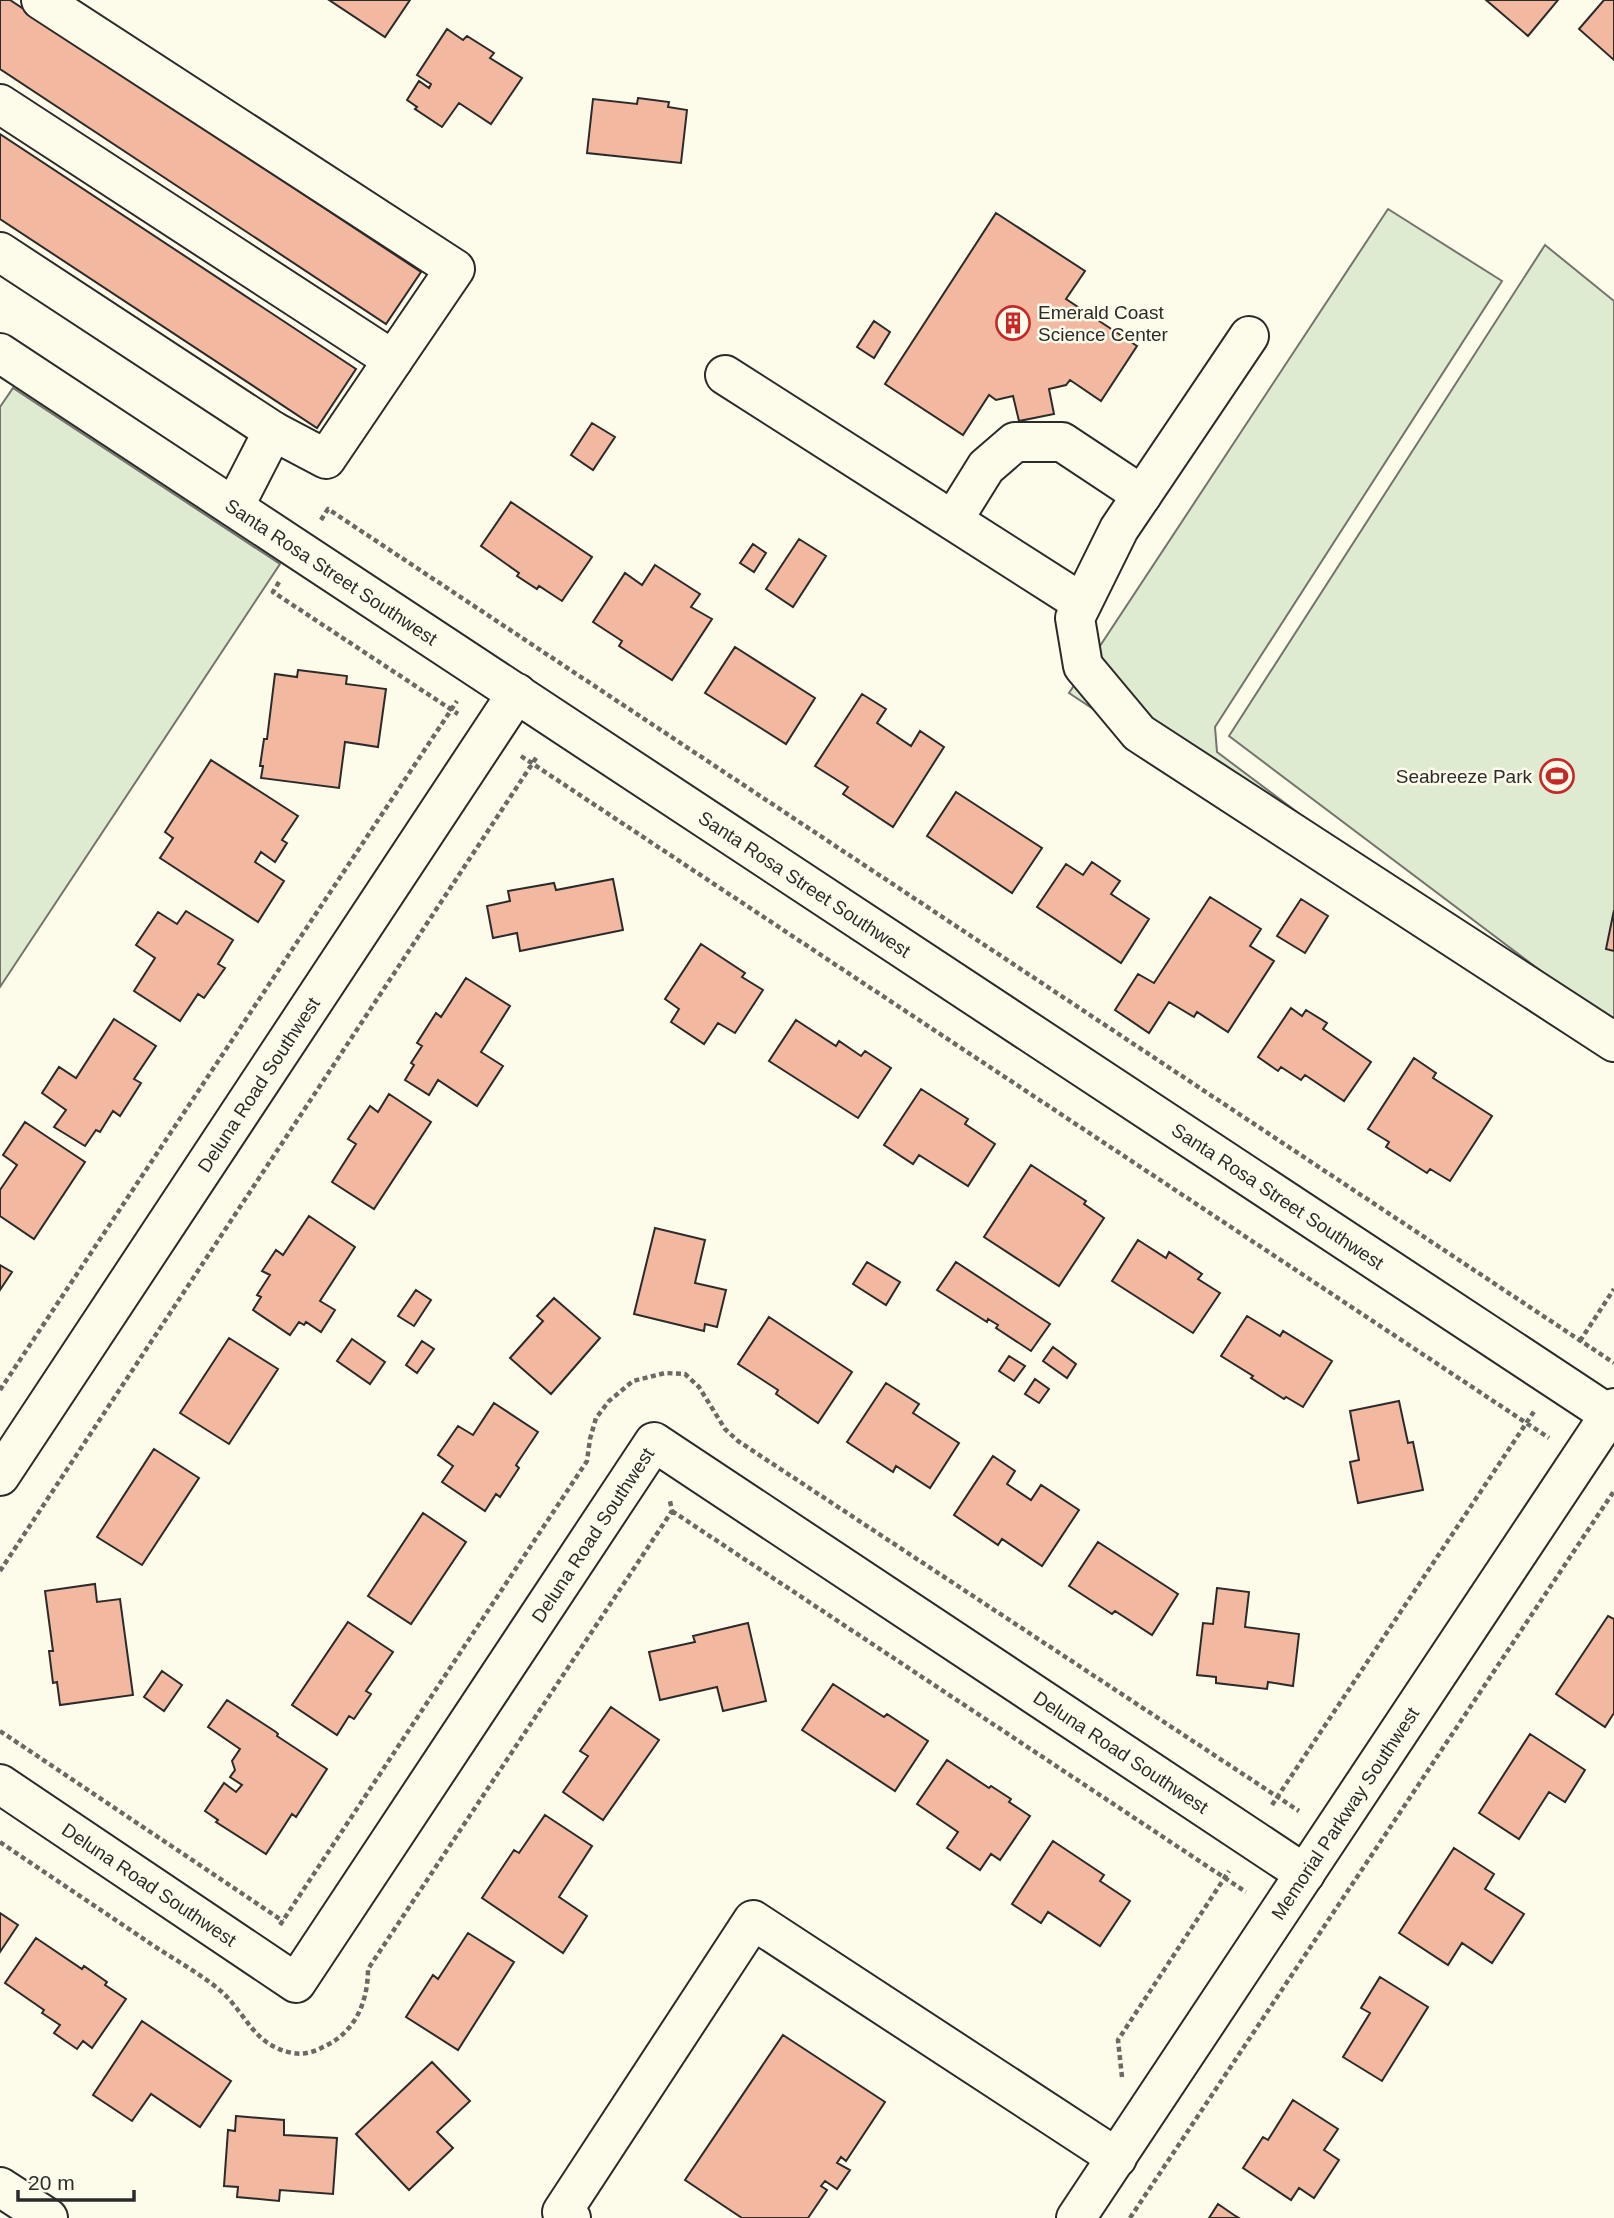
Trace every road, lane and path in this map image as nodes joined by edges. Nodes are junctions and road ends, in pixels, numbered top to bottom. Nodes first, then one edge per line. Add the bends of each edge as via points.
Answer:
1 (41, 0) edge
2 (0, 104) edge
3 (0, 252) edge
4 (1249, 336) dead end
5 (393, 360) junction
6 (3, 361) edge
7 (725, 375) dead end
8 (273, 431) junction
9 (1142, 495) junction
10 (234, 506) junction
11 (953, 520) junction
12 (1082, 603) junction
13 (479, 668) junction
14 (517, 693) junction
15 (560, 722) junction
16 (1614, 1042) edge
17 (1614, 1289) edge
18 (1555, 1379) junction
19 (0, 1390) edge
20 (1612, 1411) edge
21 (0, 1476) edge
22 (1614, 1491) edge
23 (672, 1511) dead end
24 (0, 1571) edge
25 (0, 1731) edge
26 (0, 1784) edge
27 (1278, 1797) junction
28 (1332, 1834) junction
29 (1251, 1838) junction
30 (1305, 1874) junction
31 (1224, 1878) junction
32 (1279, 1914) junction
33 (283, 1921) junction
34 (259, 1958) junction
35 (1123, 2088) dead end
36 (1117, 2158) junction
37 (0, 2187) edge
38 (48, 2218) edge
39 (571, 2218) edge
40 (1076, 2218) edge
41 (1130, 2218) edge

1 - 5 street via 455,268
2 - 5 street
3 - 8 street
4 - 9 street
5 - 8 street via 326,459
6 - 10 street, Santa Rosa Street Southwest
7 - 11 street
8 - 10 street
9 - 11 street via 1062,442 1015,442 986,467
9 - 12 street via 1119,529
10 - 13 street, Santa Rosa Street Southwest
11 - 12 street
12 - 16 street via 1075,618 1083,666 1139,733
13 - 14 street, Santa Rosa Street Southwest
13 - 19 path
14 - 15 street, Santa Rosa Street Southwest
14 - 21 street, Deluna Road Southwest
15 - 18 street, Santa Rosa Street Southwest
15 - 24 path
17 - 18 path
18 - 20 street, Santa Rosa Street Southwest
18 - 27 path
20 - 28 street, Memorial Parkway Southwest
22 - 41 path
23 - 31 path
25 - 33 path
26 - 34 street, Deluna Road Southwest
27 - 28 path
27 - 29 path
27 - 33 path via 738,1441 725,1429 699,1387 685,1374 665,1373 633,1381 596,1418 587,1461
28 - 30 street, Memorial Parkway Southwest
29 - 30 street, Deluna Road Southwest
29 - 31 path
29 - 34 street, Deluna Road Southwest via 654,1442 296,1983
30 - 32 street, Memorial Parkway Southwest
31 - 32 path
31 - 35 path via 1118,2040
32 - 36 street, Memorial Parkway Southwest
33 - 34 path
36 - 39 street via 753,1920 562,2213
36 - 40 street, Memorial Parkway Southwest
37 - 38 street

